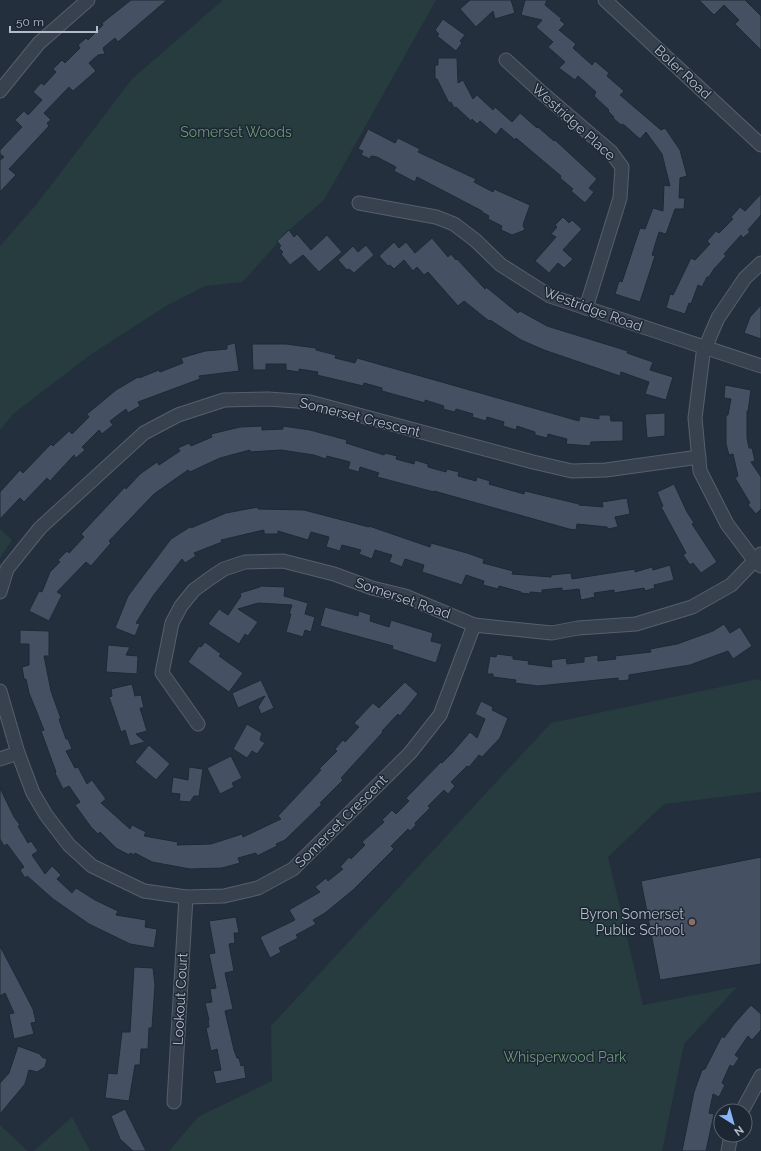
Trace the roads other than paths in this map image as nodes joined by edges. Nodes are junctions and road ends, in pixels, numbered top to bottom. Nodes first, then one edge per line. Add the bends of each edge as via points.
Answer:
1 (88, 0) edge
2 (606, 0) edge
3 (506, 60) dead end
4 (0, 91) edge
5 (761, 145) edge
6 (359, 203) dead end
7 (761, 263) edge
8 (586, 308) junction
9 (705, 349) junction
10 (761, 366) edge
11 (699, 457) junction
12 (759, 560) edge
13 (0, 592) edge
14 (474, 625) junction
15 (0, 691) edge
16 (198, 724) dead end
17 (18, 753) junction
18 (0, 759) edge
19 (186, 897) junction
20 (761, 1076) edge
21 (174, 1102) dead end
22 (746, 1103) edge

1 - 4 street via 39,42
2 - 5 street, Boler Road
3 - 8 street, Westridge Place via 611,152 622,167 620,198
6 - 8 street, Westridge Road via 436,217 454,224 501,265 536,288 550,296
7 - 9 street via 745,278 718,318
8 - 9 street, Westridge Road
9 - 10 street, Westridge Road
9 - 11 street via 695,418
11 - 12 street via 700,471 728,524
11 - 13 street, Somerset Crescent via 606,470 572,471 310,402 268,399 224,400 178,415 144,433 40,528 7,569
12 - 14 street, Somerset Road via 731,585 692,607 636,624 578,628 552,633
14 - 16 street, Somerset Road via 405,596 283,561 245,562 224,569 194,590 181,606 172,623 166,646 162,673
14 - 19 street, Somerset Crescent via 440,714 410,753 293,869 258,888 224,896
15 - 17 street, Somerset Crescent
17 - 18 street
17 - 19 street, Somerset Crescent via 33,793 46,815 69,845 92,866 144,891
19 - 21 street, Lookout Court
20 - 22 street

